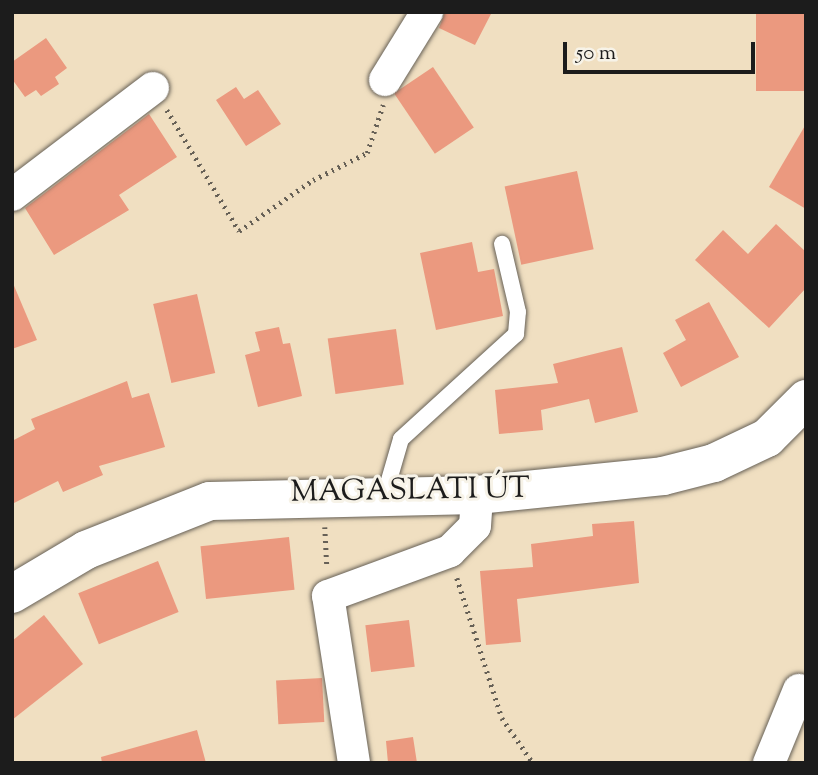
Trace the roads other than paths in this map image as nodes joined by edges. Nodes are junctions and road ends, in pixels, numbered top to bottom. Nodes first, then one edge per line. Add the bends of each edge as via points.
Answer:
1 (427, 12) edge
2 (385, 80) road end
3 (153, 88) road end
4 (12, 195) edge
5 (502, 244) dead end
6 (806, 399) edge
7 (385, 494) junction
8 (478, 495) junction
9 (12, 594) edge
10 (799, 690) dead end
11 (354, 763) edge
12 (769, 763) edge

1 - 2 street
3 - 4 street
5 - 7 lane via 518,312 516,334 401,439
6 - 8 street, MAGASLATI ÚT via 766,438 714,463 609,484
7 - 8 street, MAGASLATI ÚT
7 - 9 street, MAGASLATI ÚT via 210,501 167,514 86,550
8 - 11 street via 475,526 450,551 328,596
10 - 12 street

